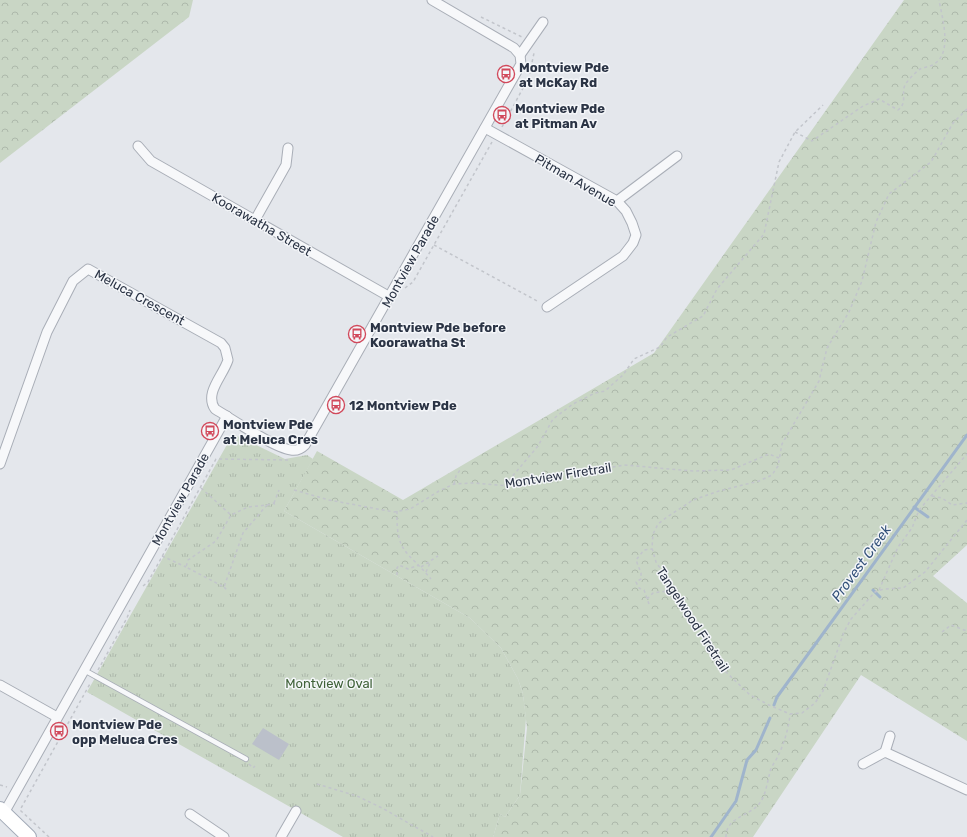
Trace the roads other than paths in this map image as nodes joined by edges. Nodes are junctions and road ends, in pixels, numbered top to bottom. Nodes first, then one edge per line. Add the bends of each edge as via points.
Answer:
1 (432, 0) edge
2 (543, 22) dead end
3 (520, 55) junction
4 (485, 128) junction
5 (138, 146) dead end
6 (288, 148) dead end
7 (676, 156) dead end
8 (617, 201) junction
9 (255, 220) junction
10 (390, 297) junction
11 (547, 307) road end
12 (227, 416) junction
13 (0, 464) edge
14 (84, 670) junction
15 (0, 685) edge
16 (57, 717) junction
17 (890, 736) dead end
18 (885, 752) junction
19 (246, 759) dead end
20 (863, 764) dead end
21 (967, 790) edge
22 (2, 811) edge
23 (296, 811) dead end
24 (190, 814) dead end
25 (29, 837) edge
26 (224, 837) edge
27 (281, 837) edge

1 - 3 street via 509,44
2 - 3 street, Montview Parade
3 - 4 street, Montview Parade via 518,70
4 - 8 street, Pitman Avenue
4 - 10 street, Montview Parade
5 - 9 street, Koorawatha Street via 151,161
6 - 9 street via 286,165
7 - 8 street
8 - 11 street, Pitman Avenue via 632,223 636,235 634,243 623,256
9 - 10 street, Koorawatha Street
10 - 12 street, Montview Parade via 300,450 292,451 278,446
12 - 13 street, Meluca Crescent via 215,409 210,399 228,360 221,343 88,268 73,280 47,332
12 - 14 street, Montview Parade
14 - 16 street, Montview Parade
14 - 19 lane
15 - 16 street
16 - 22 street, Montview Parade
17 - 18 street
18 - 20 street
18 - 21 street
22 - 25 main road
23 - 27 street
24 - 26 street

